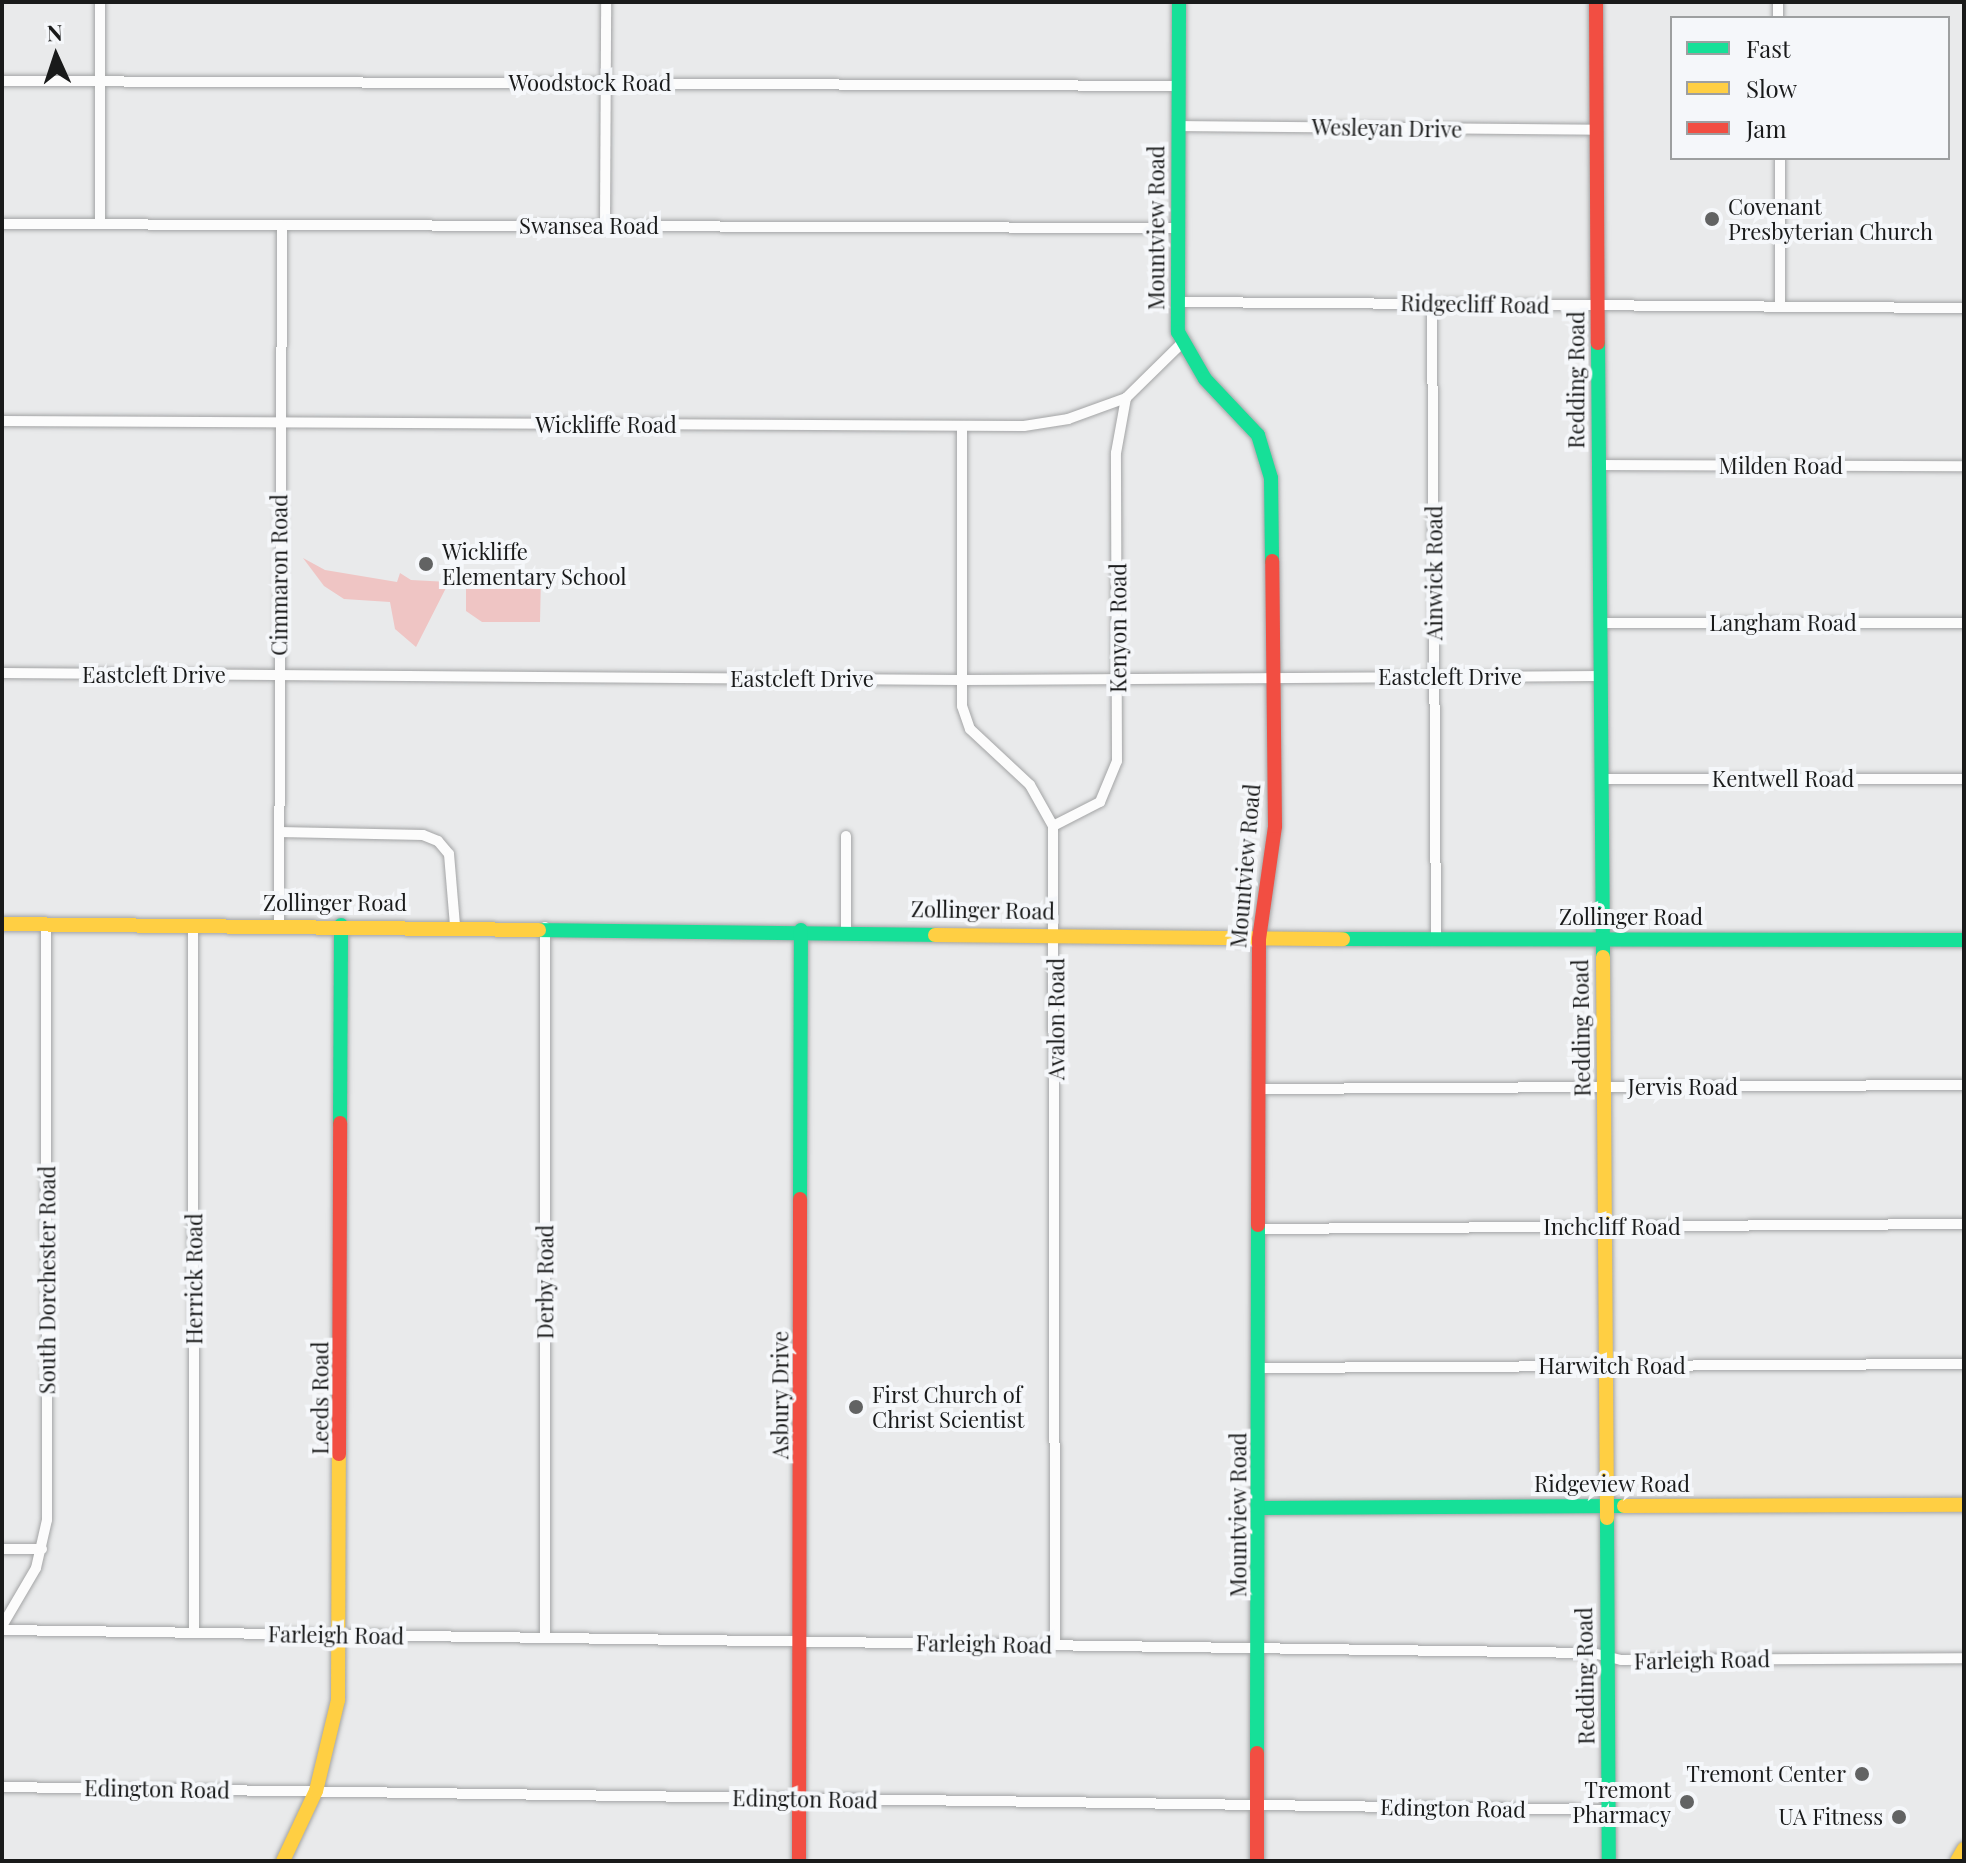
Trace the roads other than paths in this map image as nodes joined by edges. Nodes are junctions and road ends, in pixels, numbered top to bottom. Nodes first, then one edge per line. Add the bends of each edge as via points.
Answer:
1 (100, 2) edge
2 (606, 2) edge
3 (1179, 2) edge
4 (1596, 2) edge
5 (2, 81) edge
6 (100, 82) junction
7 (606, 83) junction
8 (1178, 86) junction
9 (1178, 126) junction
10 (1596, 130) junction
11 (1780, 160) edge
12 (2, 224) edge
13 (100, 224) junction
14 (282, 225) junction
15 (605, 226) junction
16 (1176, 228) junction
17 (1177, 302) junction
18 (1432, 304) junction
19 (1598, 305) junction
20 (1780, 307) junction
21 (1964, 308) edge
22 (1182, 343) junction
23 (1126, 398) junction
24 (2, 421) edge
25 (280, 423) junction
26 (962, 427) junction
27 (1599, 465) junction
28 (1964, 466) edge
29 (1601, 623) junction
30 (1964, 623) edge
31 (2, 673) edge
32 (279, 676) junction
33 (1601, 676) junction
34 (1435, 677) junction
35 (1118, 679) junction
36 (1274, 679) junction
37 (961, 680) junction
38 (1602, 779) junction
39 (1964, 779) edge
40 (1053, 826) junction
41 (279, 832) junction
42 (846, 836) dead end
43 (2, 924) edge
44 (46, 924) junction
45 (193, 925) junction
46 (279, 925) junction
47 (341, 925) junction
48 (455, 926) junction
49 (545, 927) junction
50 (801, 930) junction
51 (846, 930) junction
52 (1056, 932) junction
53 (1259, 939) junction
54 (1436, 939) junction
55 (1602, 939) junction
56 (1964, 940) edge
57 (1964, 1085) edge
58 (1604, 1088) junction
59 (1259, 1089) junction
60 (1964, 1224) edge
61 (1605, 1227) junction
62 (1260, 1229) junction
63 (1964, 1364) edge
64 (1606, 1366) junction
65 (1260, 1368) junction
66 (1964, 1505) edge
67 (1606, 1506) junction
68 (1260, 1508) junction
69 (2, 1549) edge
70 (42, 1549) junction
71 (2, 1628) edge
72 (194, 1633) junction
73 (342, 1635) junction
74 (545, 1638) junction
75 (802, 1642) junction
76 (1055, 1645) junction
77 (1261, 1649) junction
78 (1607, 1657) junction
79 (1964, 1658) edge
80 (2, 1787) edge
81 (316, 1791) junction
82 (800, 1799) junction
83 (1258, 1805) junction
84 (1608, 1810) junction
85 (1964, 1849) edge
86 (283, 1861) edge
87 (799, 1861) edge
88 (1257, 1861) edge
89 (1609, 1861) edge
90 (1957, 1861) edge

1 - 6 street
2 - 7 street
3 - 8 street, Mountview Road
4 - 10 street, Redding Road
5 - 6 street, Woodstock Road
6 - 7 street, Woodstock Road
6 - 13 street
7 - 8 street, Woodstock Road
7 - 15 street
8 - 9 street, Mountview Road
9 - 10 street, Wesleyan Drive
9 - 16 street, Mountview Road
10 - 19 street, Redding Road
11 - 20 street
12 - 13 street, Swansea Road
13 - 14 street, Swansea Road
14 - 15 street, Swansea Road
14 - 25 street, Cimmaron Road
15 - 16 street, Swansea Road
16 - 17 street, Mountview Road
17 - 18 street, Ridgecliff Road
17 - 22 street, Mountview Road
18 - 19 street, Ridgecliff Road
18 - 34 street, Ainwick Road
19 - 20 street, Ridgecliff Road
19 - 27 street, Redding Road
20 - 21 street, Ridgecliff Road
22 - 23 street, Wickliffe Road
22 - 36 street, Mountview Road via 1205,379 1249,421 1269,465
23 - 26 street, Wickliffe Road via 1044,424
23 - 35 street, Kenyon Road via 1116,453
24 - 25 street, Wickliffe Road
25 - 26 street, Wickliffe Road
25 - 32 street, Cimmaron Road
26 - 37 street, Avalon Road
27 - 28 street, Milden Road
27 - 29 street, Redding Road
29 - 30 street, Langham Road
29 - 33 street, Redding Road
31 - 32 street, Eastcleft Drive
32 - 37 street, Eastcleft Drive
32 - 41 street, Cimmaron Road
33 - 34 street, Eastcleft Drive
33 - 38 street, Redding Road
34 - 36 street, Eastcleft Drive
34 - 54 street, Ainwick Road
35 - 36 street, Eastcleft Drive
35 - 37 street, Eastcleft Drive
35 - 40 street, Kenyon Road via 1117,761 1109,790 1084,814
36 - 53 street, Mountview Road via 1275,826
37 - 40 street, Avalon Road via 970,729 1030,785
38 - 39 street, Kentwell Road
38 - 55 street, Redding Road
40 - 52 street, Avalon Road
41 - 46 street, Cimmaron Road
41 - 48 street via 423,835 438,841 449,854
42 - 51 street
43 - 44 street, Zollinger Road
44 - 45 street, Zollinger Road
44 - 70 street, South Dorchester Road via 47,1498
45 - 46 street, Zollinger Road
45 - 72 street, Herrick Road
46 - 47 street, Zollinger Road
47 - 48 street, Zollinger Road
47 - 73 street, Leeds Road
48 - 49 street, Zollinger Road
49 - 50 street, Zollinger Road
49 - 74 street, Derby Road
50 - 51 street, Zollinger Road
50 - 75 street, Asbury Drive
51 - 52 street, Zollinger Road
52 - 53 street, Zollinger Road
52 - 76 street, Avalon Road
53 - 54 street, Zollinger Road
53 - 59 street, Mountview Road
54 - 55 street, Zollinger Road
55 - 56 street, Zollinger Road
55 - 58 street, Redding Road
57 - 58 street, Jervis Road
58 - 59 street, Jervis Road
58 - 61 street, Redding Road
59 - 62 street, Mountview Road
60 - 61 street, Inchcliff Road
61 - 62 street, Inchcliff Road
61 - 64 street, Redding Road
62 - 65 street, Mountview Road
63 - 64 street, Harwitch Road
64 - 65 street, Harwitch Road
64 - 67 street, Redding Road
65 - 68 street, Mountview Road
66 - 67 street, Ridgeview Road
67 - 68 street, Ridgeview Road
67 - 78 street, Redding Road
68 - 77 street, Mountview Road
69 - 70 street
70 - 71 street, South Dorchester Road
71 - 72 street, Farleigh Road
72 - 73 street, Farleigh Road
73 - 74 street, Farleigh Road
73 - 81 street, Leeds Road via 338,1700
74 - 75 street, Farleigh Road
75 - 76 street, Farleigh Road
75 - 82 street, Asbury Drive
76 - 77 street, Farleigh Road
77 - 78 street, Farleigh Road
77 - 83 street, Mountview Road
78 - 79 street, Farleigh Road
78 - 84 street, Redding Road
80 - 81 street, Edington Road
81 - 82 street, Edington Road
81 - 86 street, Leeds Road
82 - 83 street, Edington Road
82 - 87 street, Asbury Drive
83 - 84 street, Edington Road
83 - 88 street, Mountview Road
84 - 89 street, Redding Road
85 - 90 street

